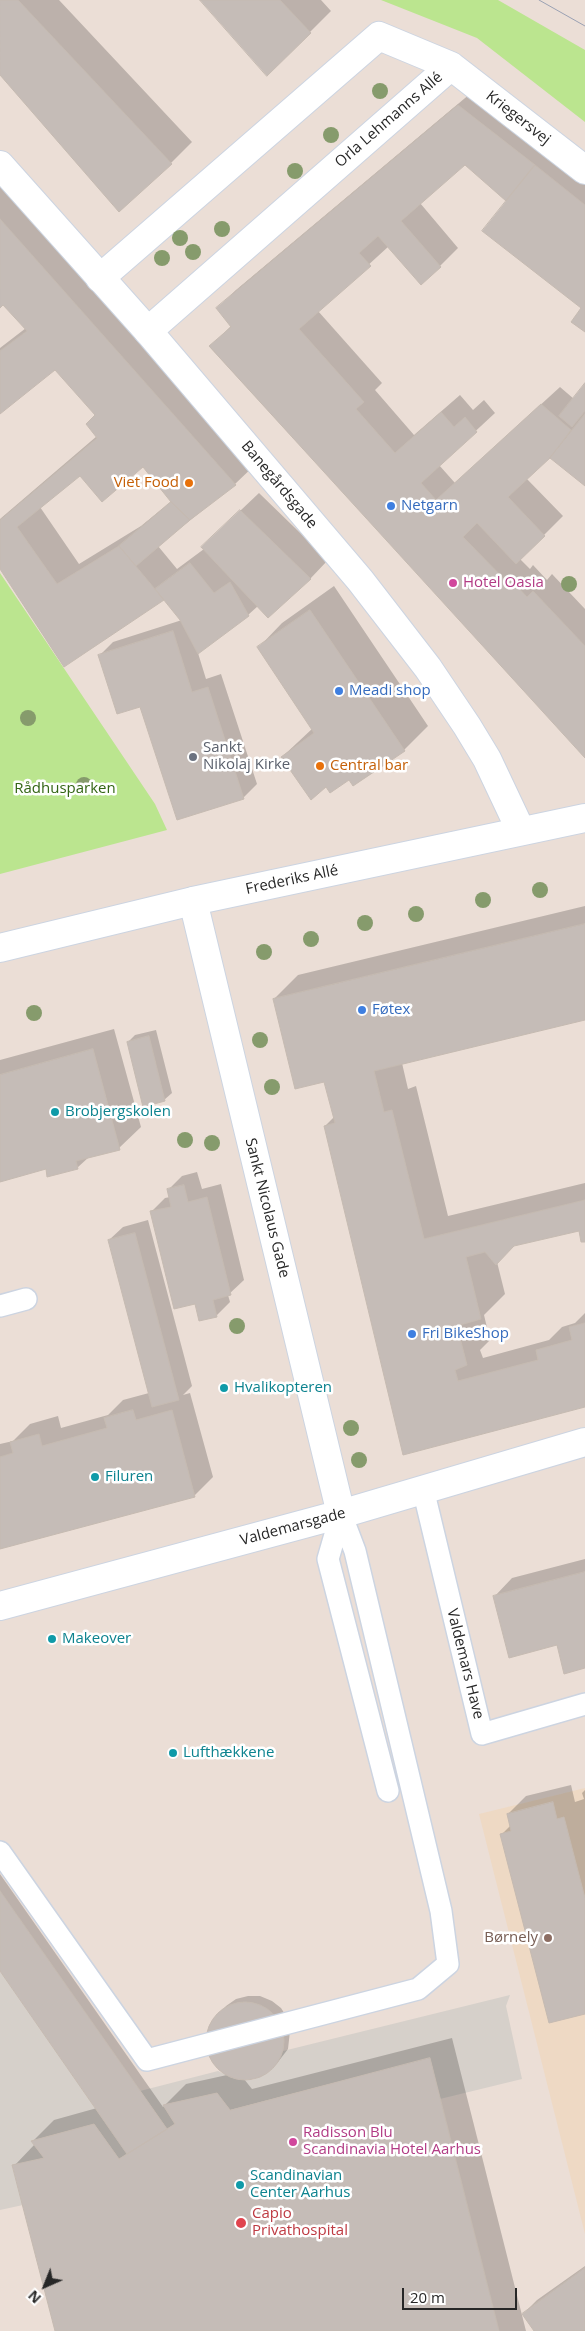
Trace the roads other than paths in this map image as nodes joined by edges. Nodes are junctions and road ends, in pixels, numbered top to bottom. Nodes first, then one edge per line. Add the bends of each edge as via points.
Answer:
1 (451, 66) junction
2 (0, 164) edge
3 (585, 170) edge
4 (100, 278) junction
5 (148, 331) junction
6 (585, 818) edge
7 (520, 831) junction
8 (193, 901) junction
9 (0, 948) edge
10 (26, 1299) dead end
11 (0, 1306) edge
12 (585, 1442) edge
13 (422, 1489) junction
14 (341, 1514) junction
15 (0, 1606) edge
16 (585, 1704) edge
17 (388, 1791) dead end
18 (0, 1852) edge

1 - 3 street, Kriegersvej
1 - 4 street, Orla Lehmanns Allé via 379,36
1 - 5 street, Orla Lehmanns Allé
2 - 4 street, Banegårdsgade
4 - 5 street, Banegårdsgade
5 - 7 street, Banegårdsgade via 360,580 428,668 487,759
6 - 7 street, Frederiks Allé
7 - 8 street, Frederiks Allé
8 - 9 street, Frederiks Allé
8 - 14 street, Sankt Nicolaus Gade
10 - 11 lane
12 - 13 street, Valdemarsgade
13 - 14 street, Valdemarsgade
13 - 16 lane, Valdemars Have via 482,1734
14 - 15 street, Valdemarsgade
14 - 17 lane via 328,1559
14 - 18 lane via 356,1550 441,1911 448,1964 418,1988 147,2060

